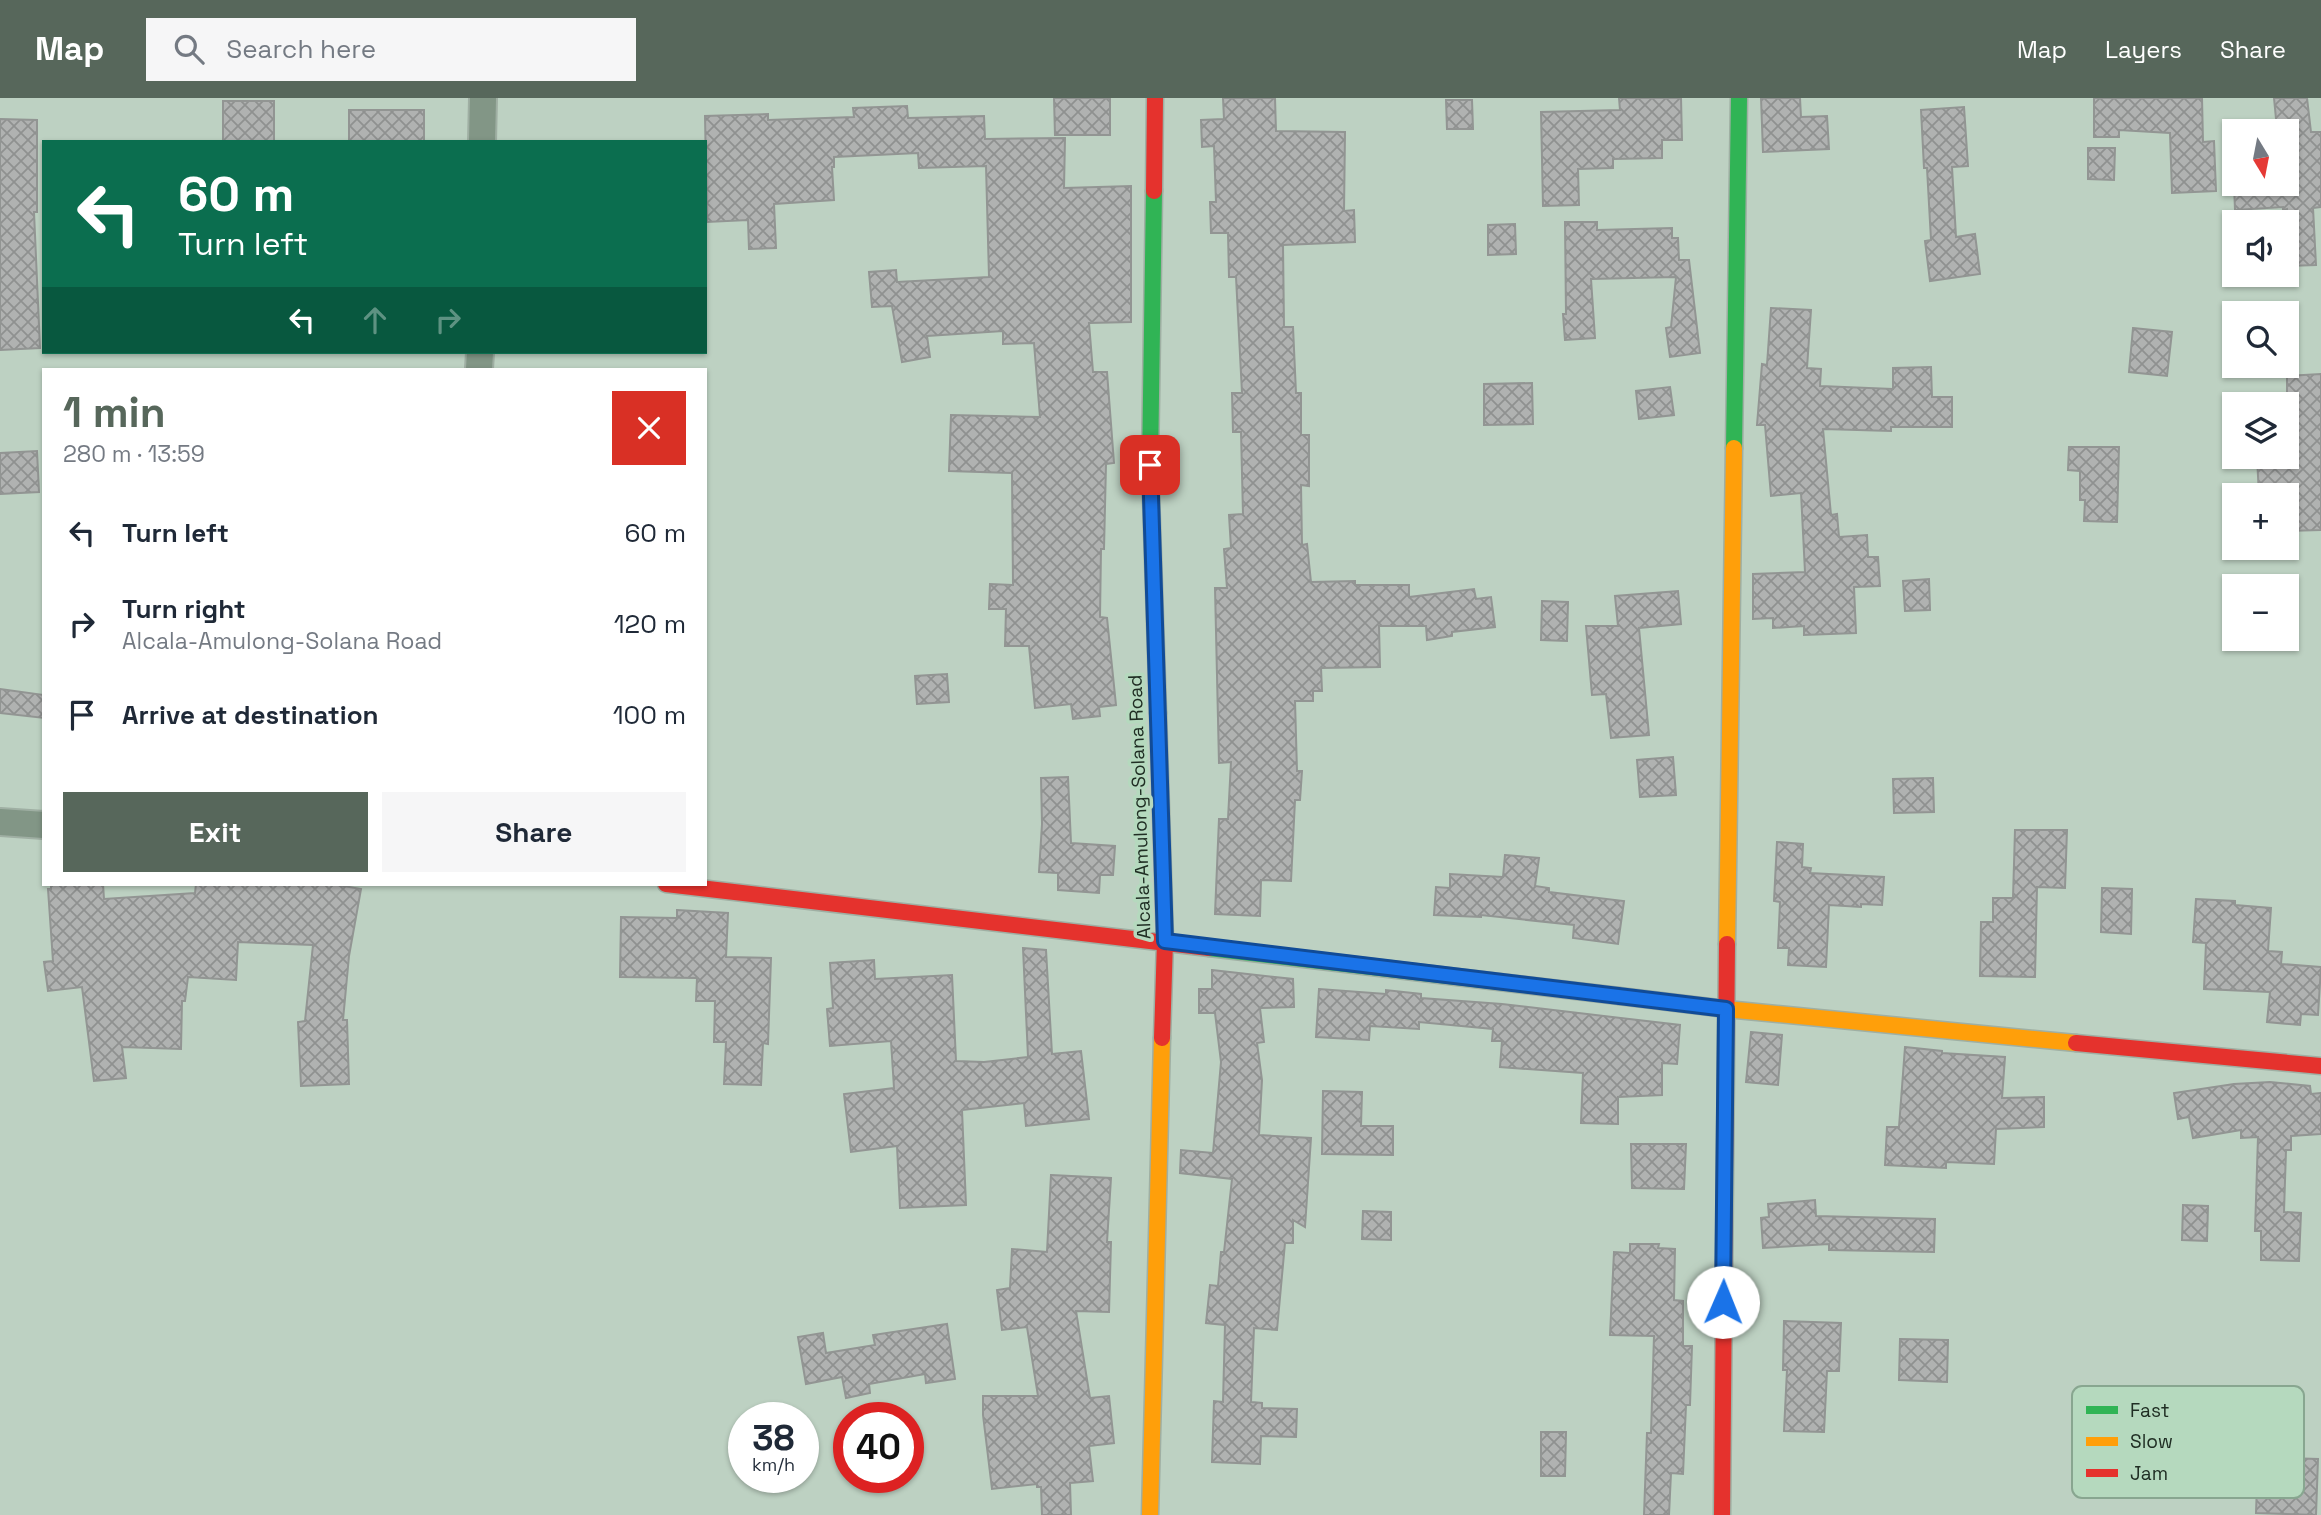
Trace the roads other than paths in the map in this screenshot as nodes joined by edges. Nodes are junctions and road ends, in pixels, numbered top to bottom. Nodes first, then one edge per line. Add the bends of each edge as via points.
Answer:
1 (483, 98) edge
2 (1155, 98) edge
3 (1739, 98) edge
4 (482, 140) edge
5 (0, 822) edge
6 (42, 825) edge
7 (684, 886) edge
8 (1165, 941) junction
9 (1726, 1009) junction
10 (2321, 1066) edge
11 (1150, 1515) edge
12 (1722, 1515) edge

1 - 4 street
2 - 8 street, Alcala-Amulong-Solana Road via 1150,465
3 - 9 street
5 - 6 street
7 - 8 street
8 - 9 street
8 - 11 street, Alcala-Amulong-Solana Road
9 - 10 street
9 - 12 street

